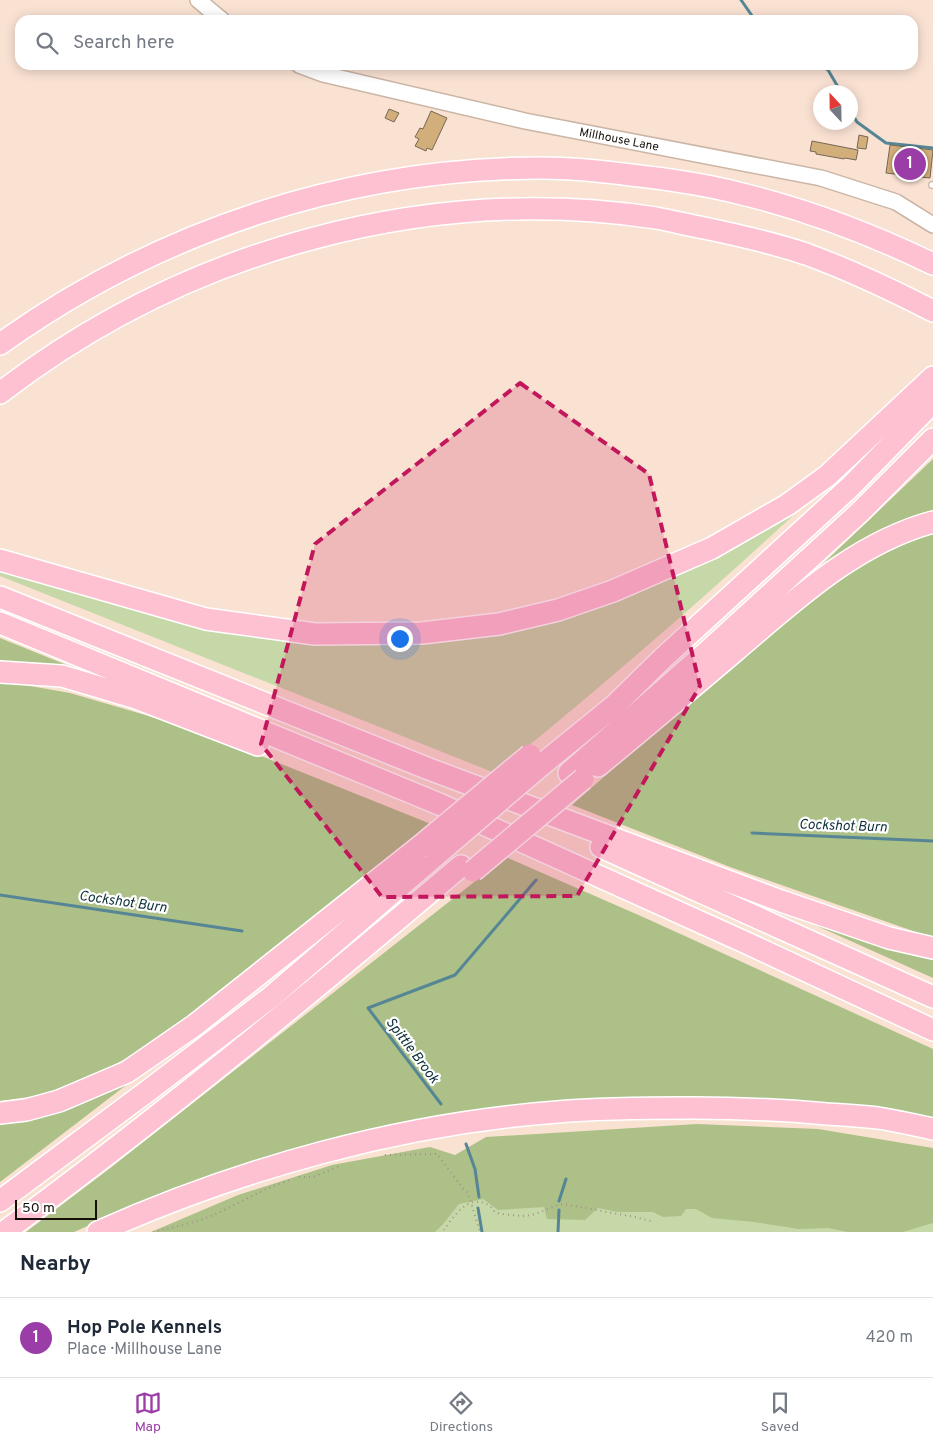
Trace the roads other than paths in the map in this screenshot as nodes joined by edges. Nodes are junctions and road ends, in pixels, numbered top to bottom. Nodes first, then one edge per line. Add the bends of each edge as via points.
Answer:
1 (198, 0) edge
2 (216, 15) edge
3 (312, 70) edge
4 (933, 226) edge
5 (933, 264) edge
6 (933, 310) edge
7 (0, 344) edge
8 (933, 377) edge
9 (0, 393) edge
10 (933, 402) edge
11 (933, 439) edge
12 (933, 522) edge
13 (0, 560) edge
14 (0, 597) edge
15 (0, 623) edge
16 (0, 672) edge
17 (429, 769) junction
18 (576, 776) junction
19 (439, 804) junction
20 (427, 852) junction
21 (933, 948) edge
22 (933, 998) edge
23 (933, 1030) edge
24 (0, 1112) edge
25 (933, 1129) edge
26 (0, 1201) edge
27 (4, 1232) edge
28 (98, 1232) edge

1 - 2 street
3 - 4 street, Millhouse Lane via 525,121 821,178 896,202
5 - 7 highway via 847,227 738,193 589,170 484,170 421,176 323,193 199,233 88,287 32,320
6 - 9 highway via 805,254 656,218 516,210 456,213 394,220 304,240 191,280 110,320 36,366
8 - 13 highway via 827,476 787,505 712,548 613,591 558,610 499,624 422,633 315,634 206,619
10 - 20 highway, bridge via 850,487 663,658
11 - 18 highway via 860,512
12 - 18 highway via 883,541 845,562
14 - 17 highway
15 - 19 highway
16 - 19 highway via 62,676 136,698 317,767
17 - 21 highway via 781,901 889,938
17 - 22 highway
18 - 27 highway via 467,869 386,930 161,1113
19 - 23 highway
20 - 24 highway via 127,1072 59,1101 26,1110
20 - 26 highway via 271,997
25 - 28 highway via 877,1118 758,1108 556,1112 378,1139 285,1163 214,1185

